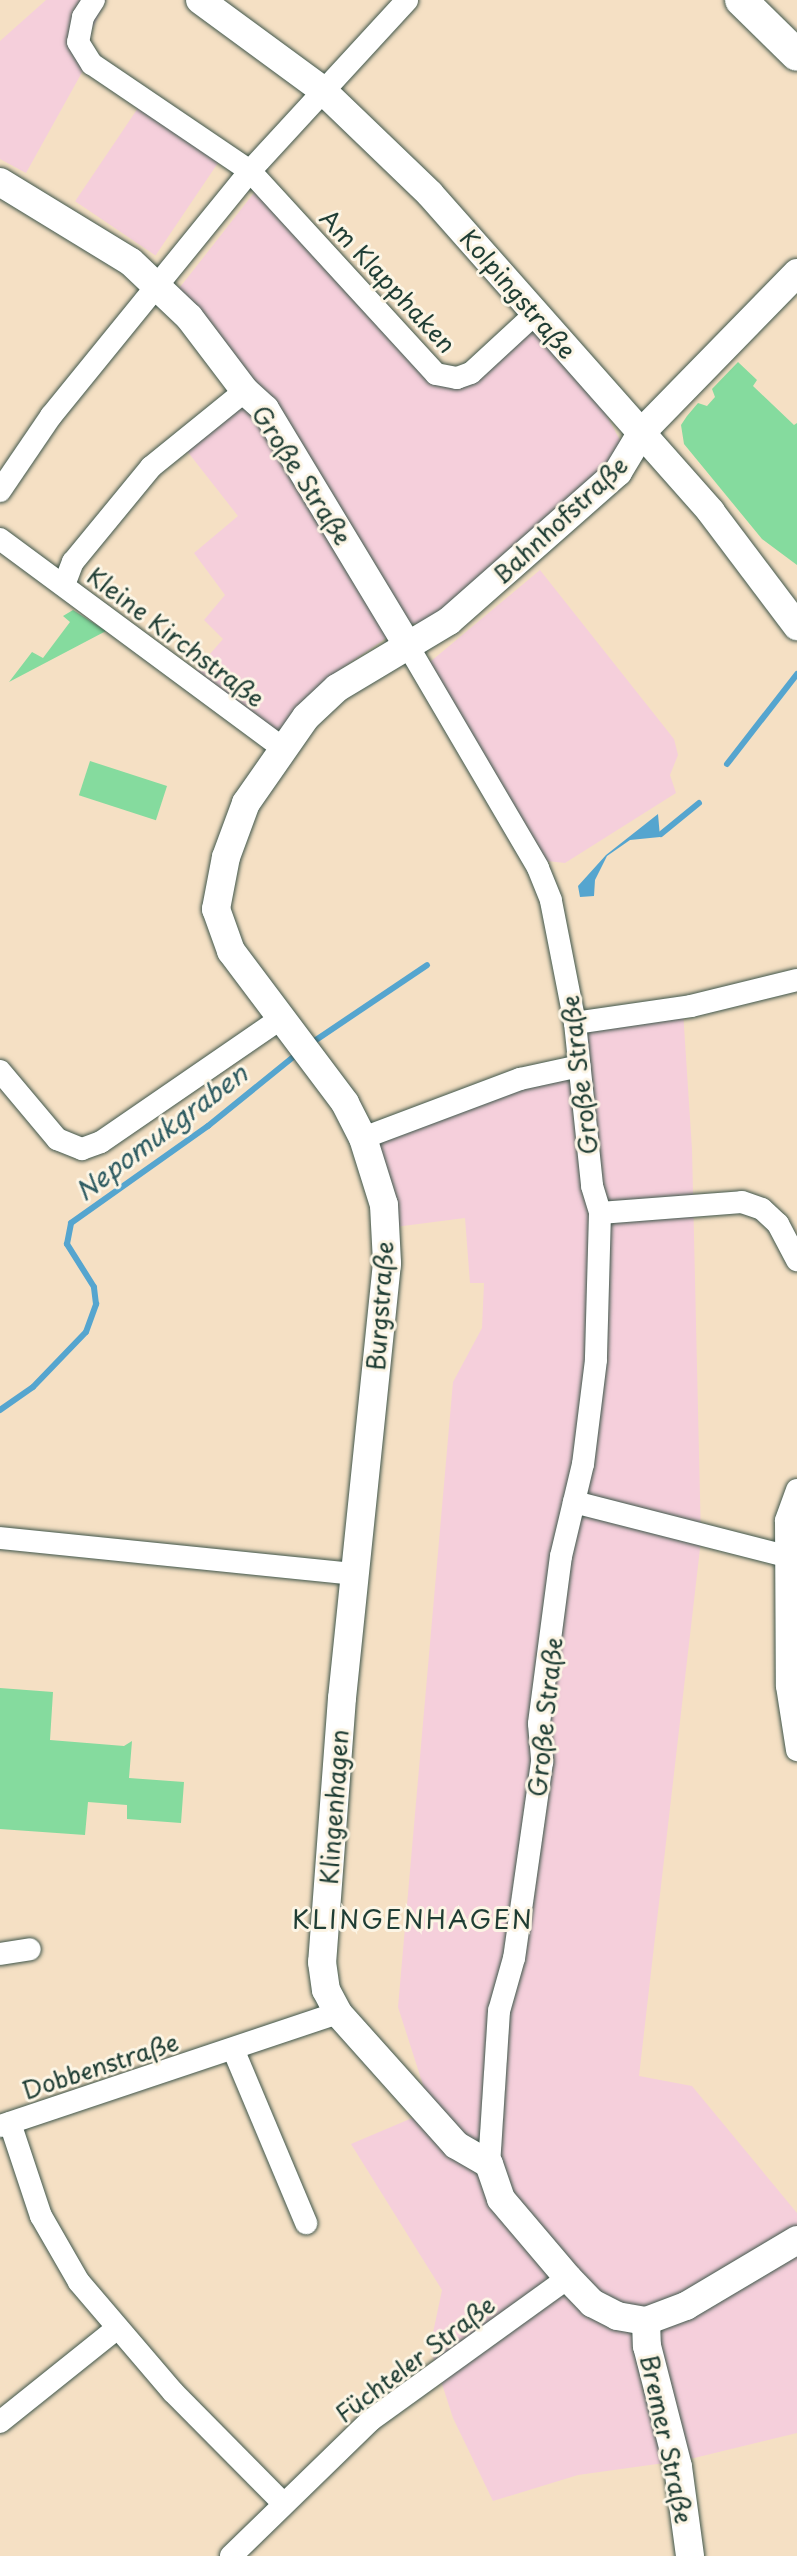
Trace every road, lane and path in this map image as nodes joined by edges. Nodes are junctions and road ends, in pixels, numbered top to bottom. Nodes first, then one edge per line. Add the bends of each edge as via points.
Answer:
1 (94, 0) edge
2 (200, 0) edge
3 (407, 0) edge
4 (741, 0) edge
5 (797, 55) edge
6 (321, 89) junction
7 (250, 171) junction
8 (0, 182) edge
9 (797, 273) edge
10 (157, 286) junction
11 (535, 314) junction
12 (245, 391) junction
13 (642, 432) junction
14 (0, 491) edge
15 (0, 539) edge
16 (64, 585) junction
17 (797, 626) edge
18 (408, 646) junction
19 (281, 747) junction
20 (797, 980) edge
21 (575, 1023) junction
22 (300, 1039) junction
23 (580, 1066) junction
24 (0, 1071) edge
25 (363, 1138) junction
26 (600, 1213) junction
27 (796, 1255) edge
28 (797, 1490) edge
29 (574, 1502) junction
30 (0, 1538) edge
31 (786, 1556) junction
32 (354, 1574) junction
33 (793, 1638) edge
34 (797, 1750) edge
35 (30, 1949) dead end
36 (0, 1954) edge
37 (338, 2013) junction
38 (233, 2049) junction
39 (5, 2124) edge
40 (489, 2164) junction
41 (306, 2223) dead end
42 (797, 2240) edge
43 (568, 2278) junction
44 (646, 2321) junction
45 (116, 2329) junction
46 (0, 2422) edge
47 (283, 2503) junction
48 (231, 2556) edge
49 (690, 2556) edge

1 - 7 street, Am Klapphaken via 83,17 78,42 92,64
2 - 6 street, Kolpingstraße
3 - 6 street
4 - 5 main road
6 - 7 street
6 - 11 street, Kolpingstraße via 430,194
7 - 10 street
7 - 11 street, Am Klapphaken via 436,374 457,378 471,373
8 - 10 street, Große Straße via 108,245
9 - 13 street, Bahnhofstraße
10 - 12 street, Große Straße via 189,317
10 - 14 street via 51,416
11 - 13 street, Kolpingstraße
12 - 16 street, Kleine Kirchstraße via 151,467 73,562
12 - 18 street, Große Straße via 265,409
13 - 17 street, Kolpingstraße
13 - 18 street, Bahnhofstraße via 618,472 449,621
15 - 16 street
16 - 19 street, Kleine Kirchstraße
18 - 19 street, Bahnhofstraße via 337,688
18 - 21 street, Große Straße via 538,868 560,930
19 - 22 street, Burgstraße via 246,803 226,857 216,909 231,951
20 - 21 street via 691,1006
21 - 23 street, Große Straße
22 - 24 street via 82,1149 57,1139
22 - 25 street, Burgstraße
23 - 25 street via 520,1079
23 - 26 street, Große Straße via 592,1186
25 - 32 street, Burgstraße via 384,1205 387,1263
26 - 27 street via 742,1202 762,1209 778,1224
26 - 29 street, Große Straße via 596,1360
28 - 31 street via 786,1521
29 - 31 street
29 - 40 street, Große Straße via 561,1556 539,1724 542,1762 514,1958 499,2011
30 - 32 street
31 - 33 street
32 - 37 street, Klingenhagen via 322,1962 326,1990
33 - 34 street via 787,1686
35 - 36 street
37 - 38 street, Dobbenstraße
37 - 40 street, Klingenhagen via 456,2145
38 - 39 street, Dobbenstraße
38 - 41 street
39 - 45 street, Dobbenstraße via 41,2216
40 - 43 street via 501,2199
42 - 44 street via 686,2306
43 - 44 street via 592,2303 617,2316
43 - 47 street, Füchteler Straße via 381,2412
44 - 49 street, Bremer Straße via 647,2346 678,2467
45 - 46 street
45 - 47 street, Dobbenstraße
47 - 48 street, Füchteler Straße

